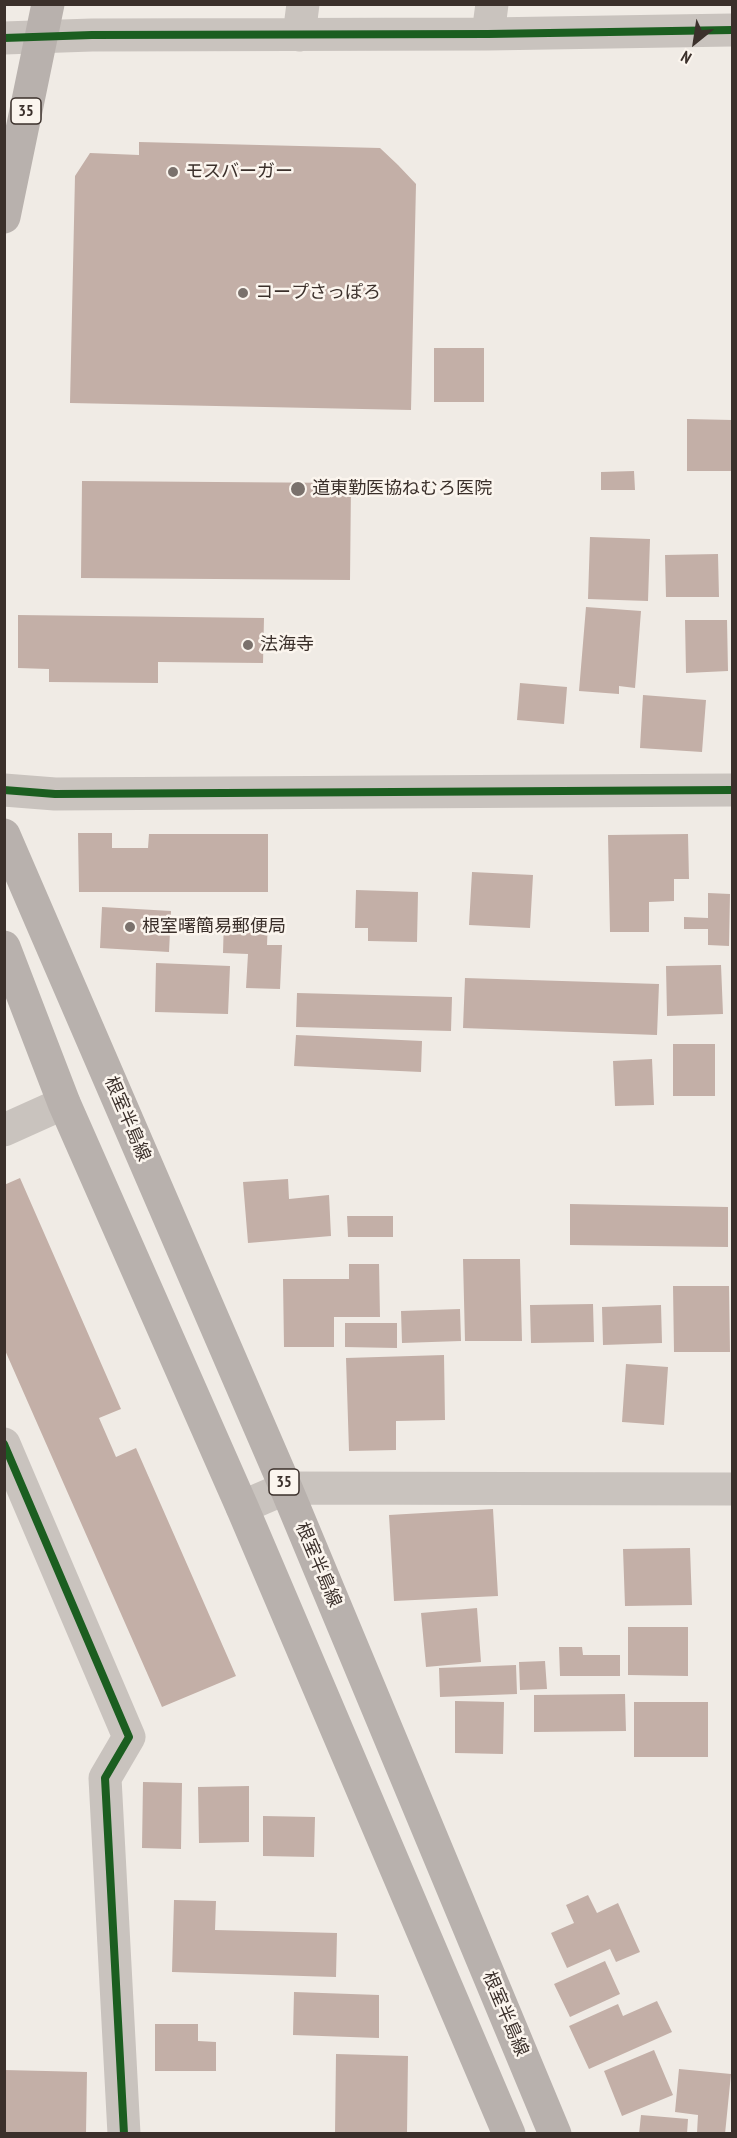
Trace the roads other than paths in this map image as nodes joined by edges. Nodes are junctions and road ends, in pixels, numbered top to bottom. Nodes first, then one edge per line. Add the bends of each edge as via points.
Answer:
1 (48, 4) edge
2 (490, 19) edge
3 (301, 20) edge
4 (732, 30) edge
5 (42, 36) junction
6 (4, 38) edge
7 (4, 217) edge
8 (4, 790) edge
9 (732, 790) edge
10 (4, 835) edge
11 (4, 947) edge
12 (64, 1103) junction
13 (4, 1130) edge
14 (4, 1444) edge
15 (286, 1488) junction
16 (732, 1489) edge
17 (242, 1507) junction
18 (124, 2133) edge
19 (509, 2133) edge
20 (555, 2133) edge

1 - 5 main road, 35
2 - 3 street
2 - 4 street
3 - 5 street
5 - 6 street
5 - 7 main road, 35
8 - 9 street via 55,794
10 - 15 main road, 根室半島線 / 35
11 - 12 main road
12 - 13 street
12 - 17 main road
14 - 18 street via 129,1737 105,1778
15 - 16 street
15 - 17 street
15 - 20 main road, 根室半島線 / 35
17 - 19 main road

